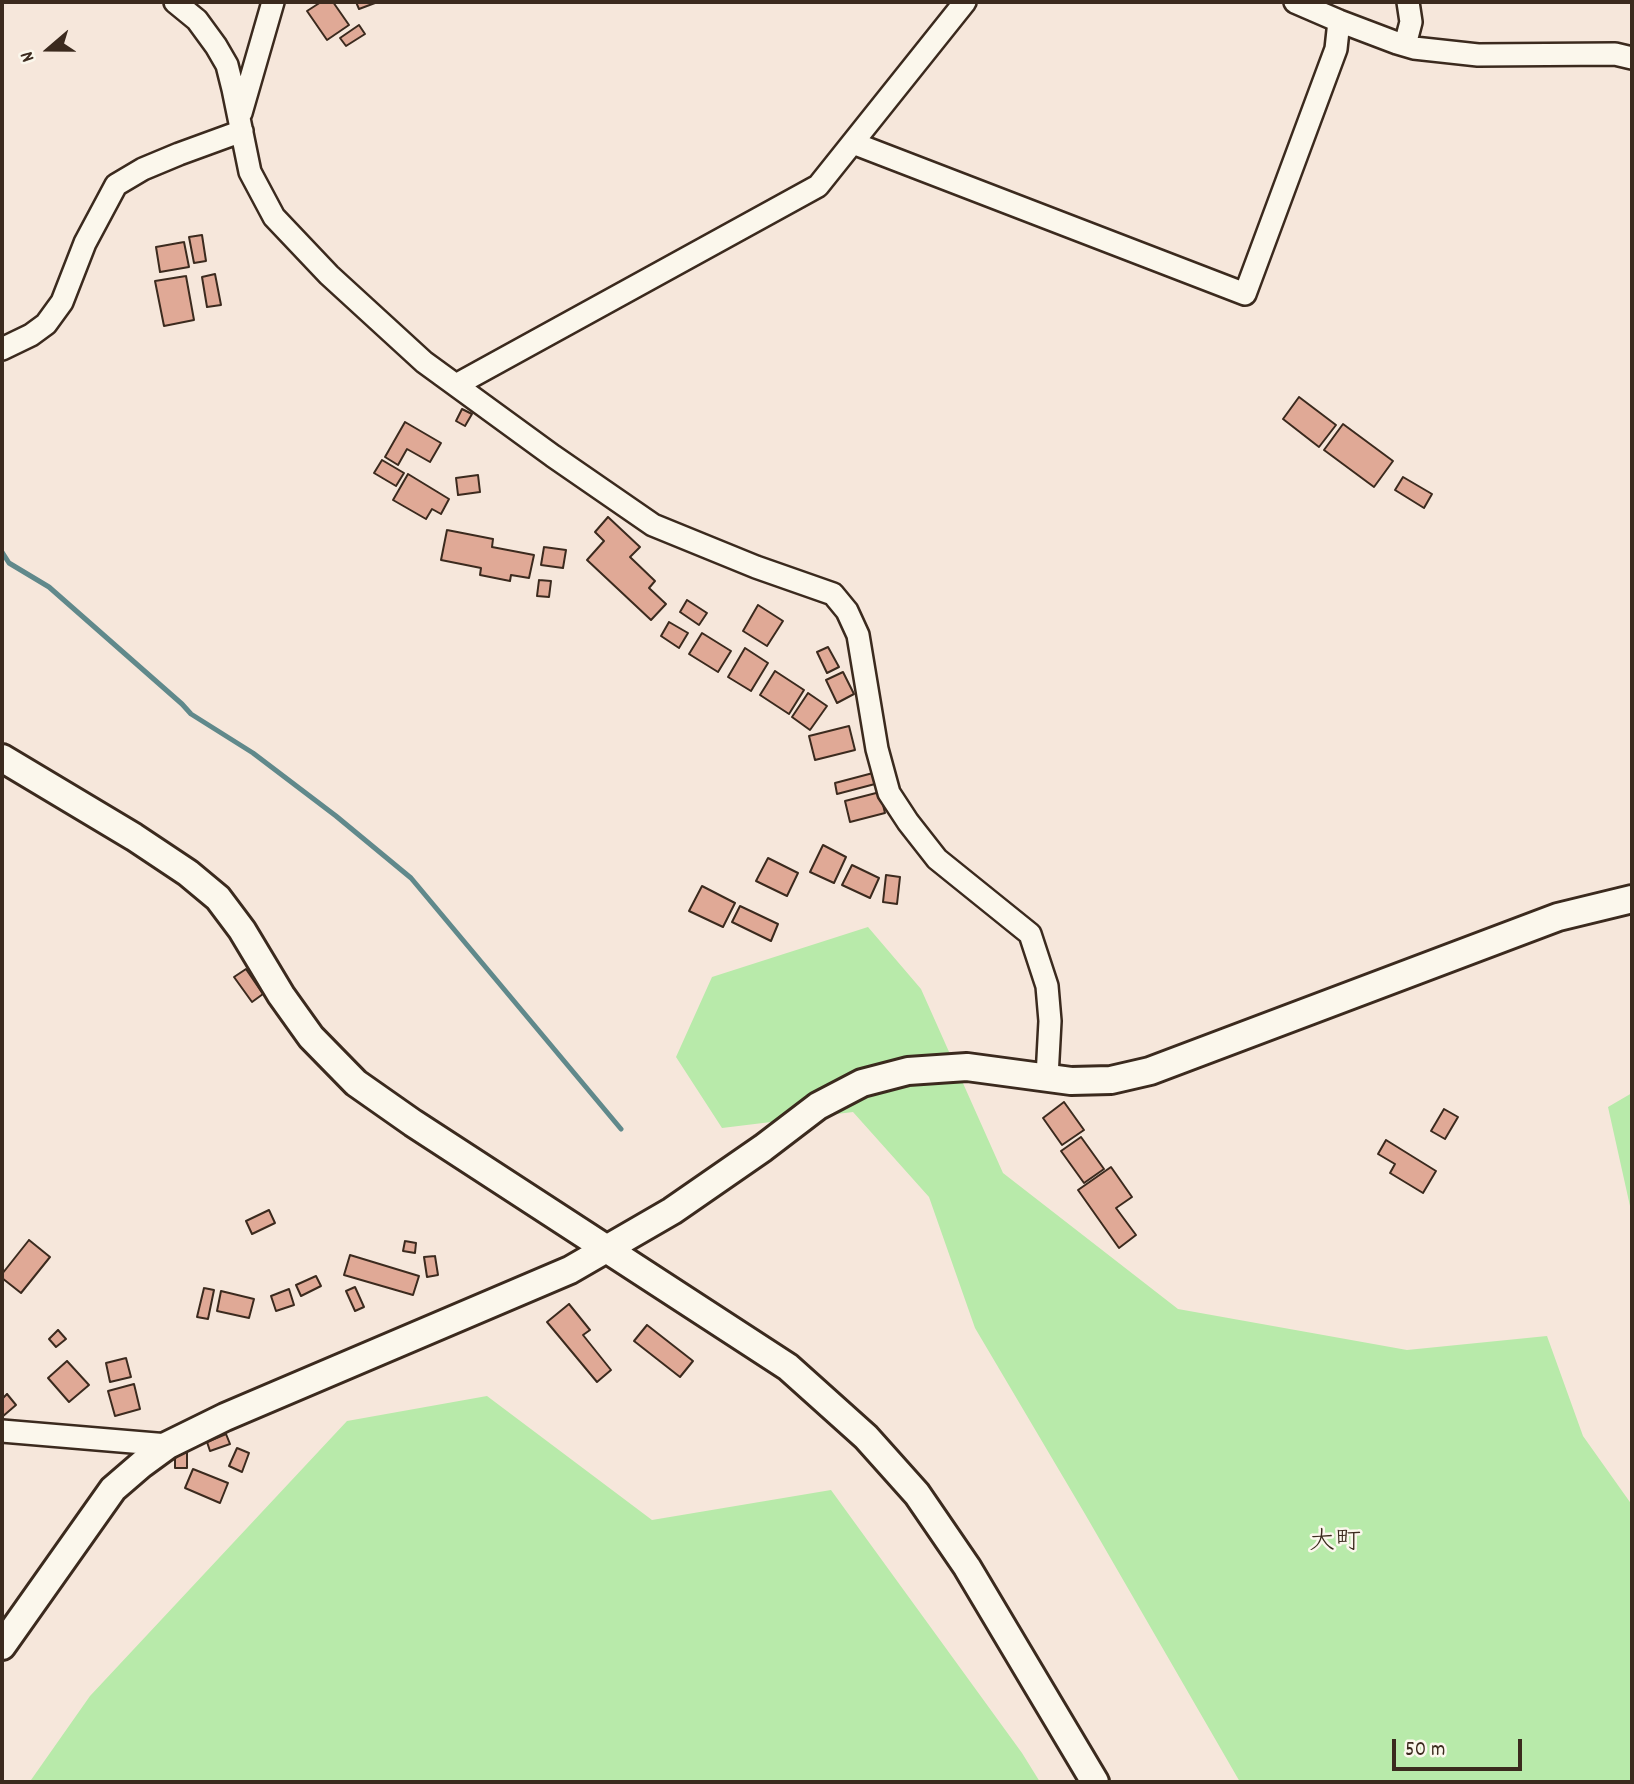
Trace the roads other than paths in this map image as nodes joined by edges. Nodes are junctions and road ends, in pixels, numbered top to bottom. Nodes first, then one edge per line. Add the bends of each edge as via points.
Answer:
1 (175, 2) edge
2 (273, 2) edge
3 (965, 2) edge
4 (1295, 2) edge
5 (1408, 2) edge
6 (1339, 21) junction
7 (1405, 45) junction
8 (1632, 58) edge
9 (241, 125) junction
10 (853, 143) junction
11 (2, 349) edge
12 (456, 385) junction
13 (2, 758) edge
14 (1632, 899) edge
15 (1047, 1077) junction
16 (607, 1249) junction
17 (2, 1431) edge
18 (169, 1445) junction
19 (2, 1646) edge
20 (1095, 1782) edge

1 - 9 street via 197,20 227,65
2 - 9 street
3 - 10 street
4 - 6 street
5 - 7 street via 1411,22
6 - 7 street
6 - 10 street via 1336,49 1245,294
7 - 8 street via 1478,55 1615,54
9 - 11 street via 116,186 85,243 62,302 46,324
9 - 12 street via 250,173 274,217 348,292
10 - 12 street via 818,186
12 - 15 street via 653,525 833,594 858,635 889,793 937,859 1030,934 1047,986
13 - 16 street via 134,837 218,898 311,1037 356,1083
14 - 15 street via 1558,917 1150,1071 1111,1080
15 - 16 street via 967,1067 908,1071 862,1083 818,1106 672,1212
16 - 18 street via 570,1270
16 - 20 street via 789,1367 866,1437 917,1494 967,1567
17 - 18 street
18 - 19 street via 113,1489

